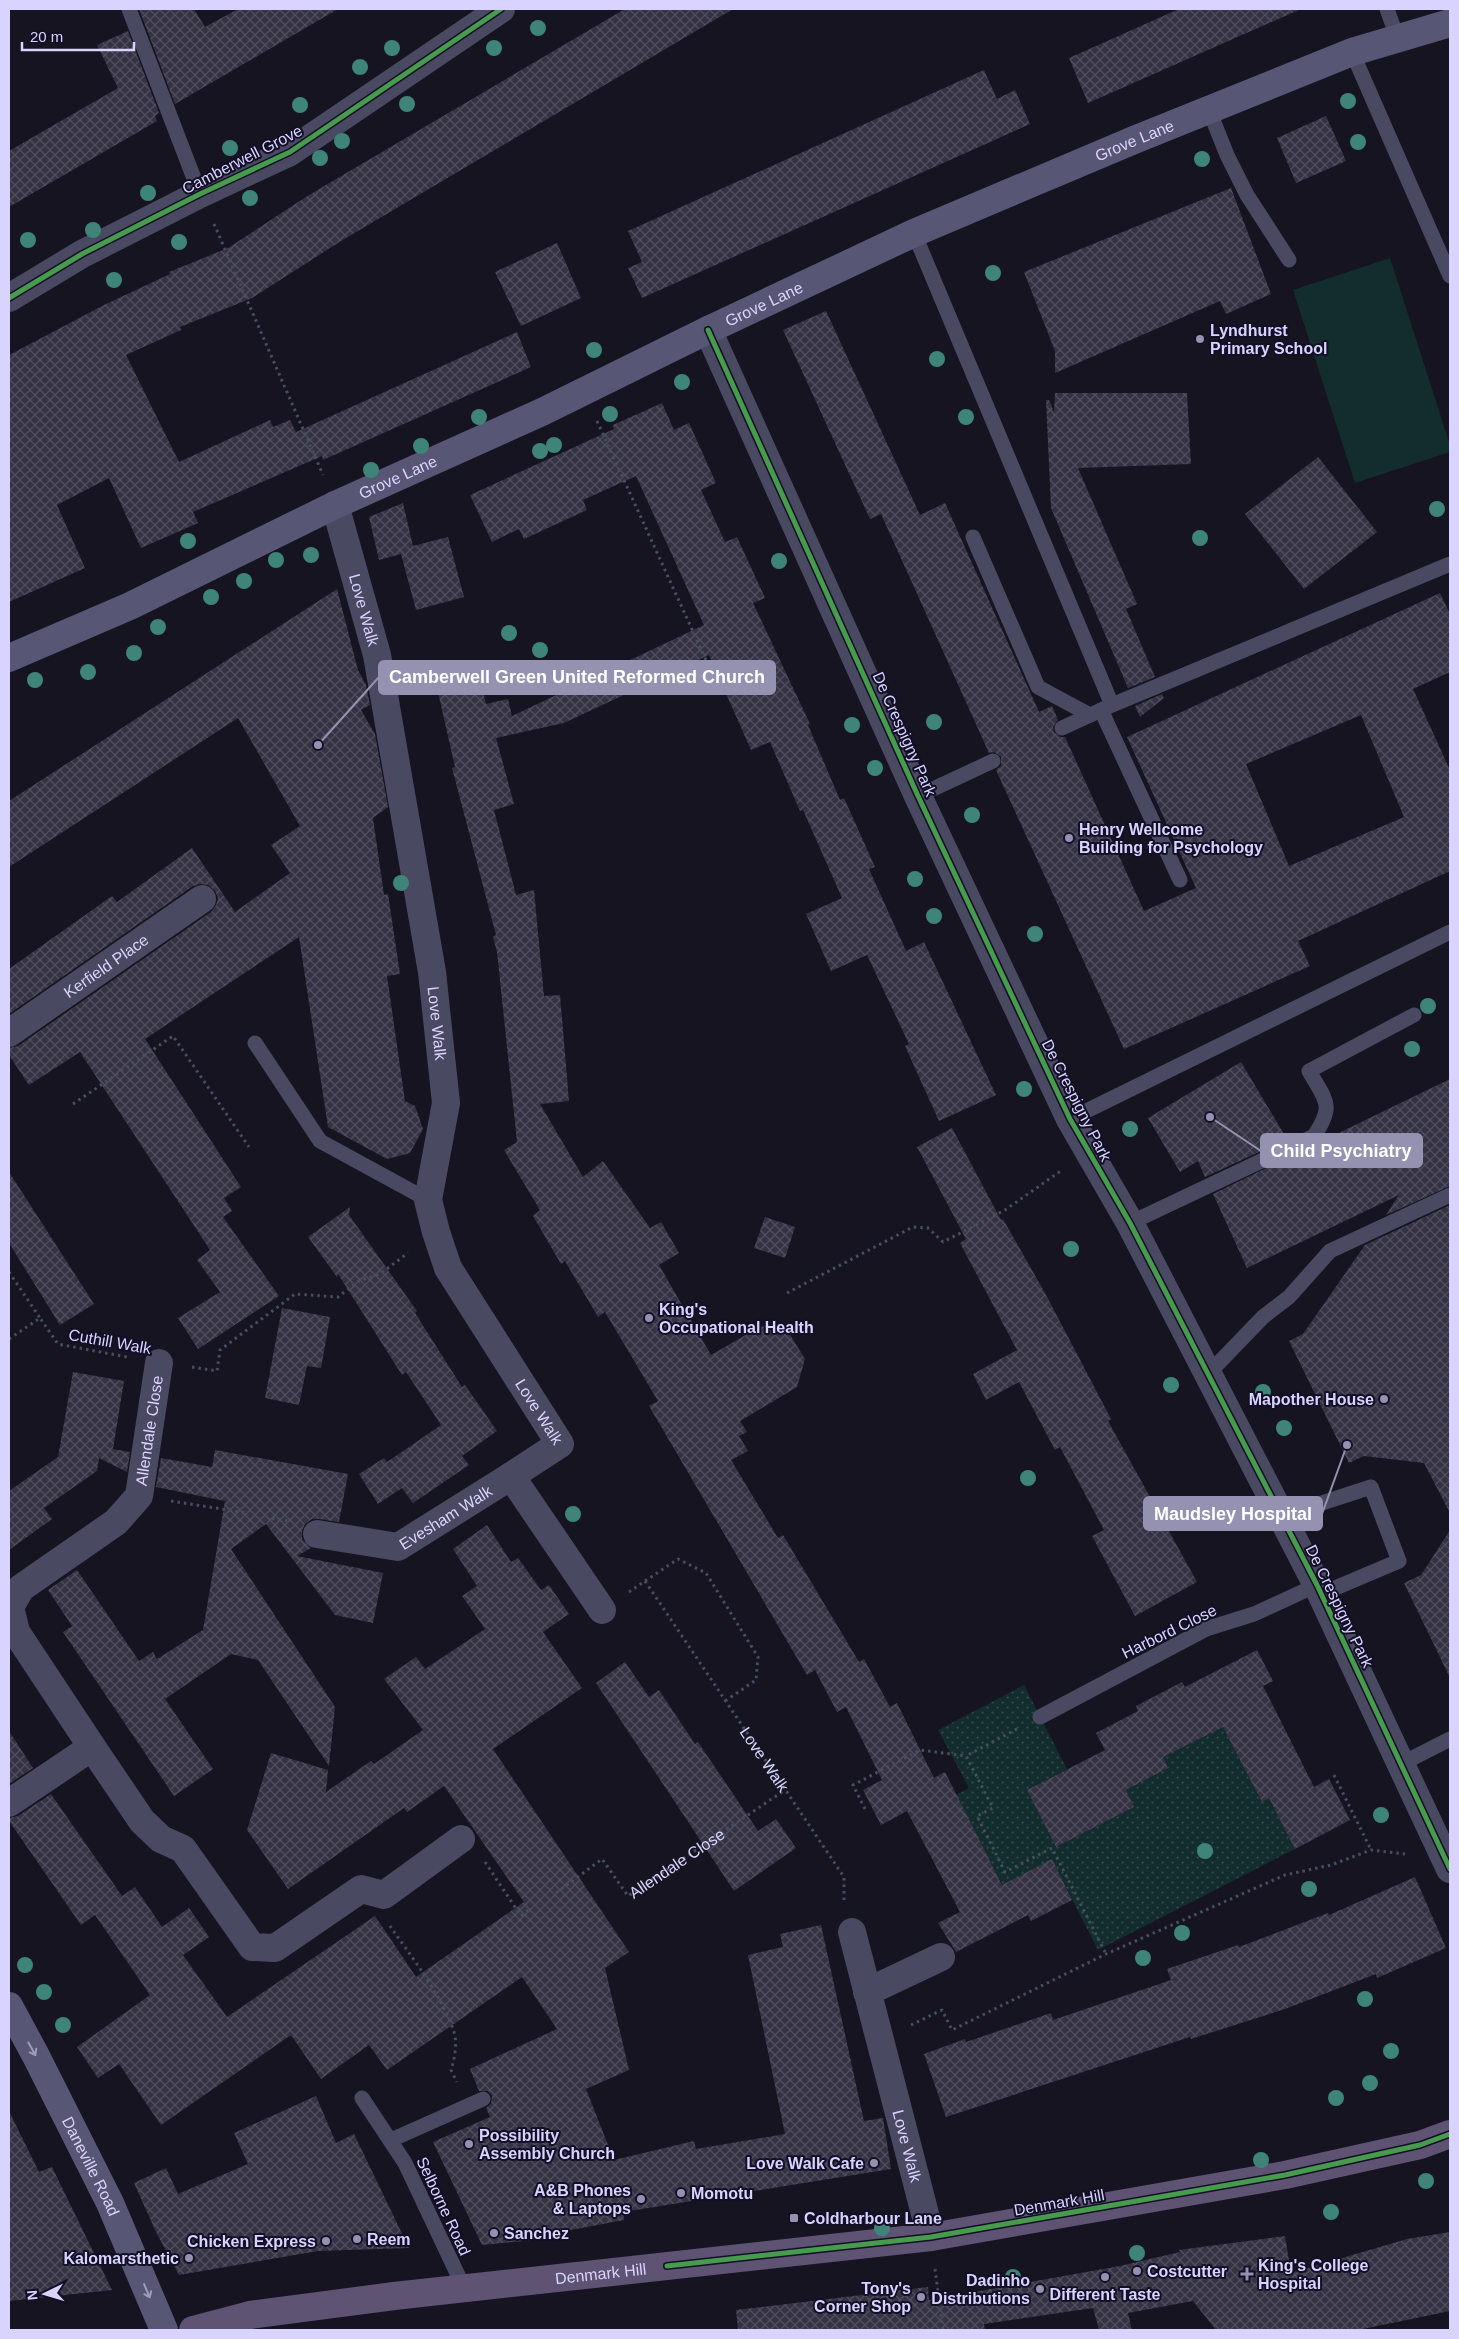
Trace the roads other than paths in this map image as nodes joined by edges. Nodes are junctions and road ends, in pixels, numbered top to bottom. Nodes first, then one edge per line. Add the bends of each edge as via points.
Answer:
1 (129, 9) edge
2 (501, 9) edge
3 (1387, 9) edge
4 (1450, 23) edge
5 (1398, 40) junction
6 (1352, 52) junction
7 (1209, 110) junction
8 (200, 194) junction
9 (914, 233) junction
10 (1289, 260) dead end
11 (1450, 276) edge
12 (9, 298) edge
13 (708, 330) junction
14 (335, 505) junction
15 (973, 537) dead end
16 (1450, 564) edge
17 (9, 658) edge
18 (1101, 710) junction
19 (1062, 728) dead end
20 (992, 761) dead end
21 (918, 796) junction
22 (1180, 880) dead end
23 (202, 899) dead end
24 (1450, 932) edge
25 (1414, 1015) dead end
26 (9, 1033) edge
27 (255, 1043) dead end
28 (1070, 1119) junction
29 (1450, 1195) edge
30 (428, 1200) junction
31 (1130, 1223) junction
32 (159, 1362) road end
33 (1208, 1374) junction
34 (511, 1476) junction
35 (1282, 1516) junction
36 (318, 1534) dead end
37 (1319, 1590) junction
38 (602, 1610) road end
39 (1040, 1718) road end
40 (1450, 1740) edge
41 (92, 1748) junction
42 (1401, 1764) junction
43 (9, 1803) edge
44 (461, 1839) road end
45 (1450, 1869) edge
46 (852, 1932) road end
47 (941, 1956) dead end
48 (867, 1992) junction
49 (9, 2006) edge
50 (362, 2098) dead end
51 (476, 2102) road end
52 (1450, 2134) edge
53 (391, 2140) junction
54 (931, 2237) junction
55 (464, 2288) junction
56 (164, 2330) edge
57 (193, 2330) edge

1 - 8 lane
2 - 8 street, Camberwell Grove via 290,152
3 - 5 lane
4 - 5 street, Grove Lane
5 - 6 street, Grove Lane
6 - 7 street, Grove Lane
6 - 11 lane
7 - 9 street, Grove Lane
7 - 10 lane via 1247,195
8 - 12 street, Camberwell Grove via 82,254
9 - 13 street, Grove Lane
9 - 18 lane
13 - 14 street, Grove Lane via 584,391
13 - 21 street, De Crespigny Park
14 - 17 street, Grove Lane via 130,606
14 - 30 street, Love Walk via 377,655 432,972 446,1103
15 - 18 lane via 1038,687
16 - 18 lane
18 - 19 lane
18 - 22 lane
20 - 21 lane
21 - 28 street, De Crespigny Park
23 - 26 street, Kerfield Place
24 - 28 lane
25 - 31 lane via 1309,1071 1325,1100 1326,1117 1314,1136
27 - 30 lane via 320,1141
28 - 31 street, De Crespigny Park
29 - 33 lane via 1330,1252 1290,1297 1263,1316
30 - 34 street, Love Walk via 448,1268 560,1444
31 - 33 street, De Crespigny Park
32 - 41 street, Allendale Close via 139,1496 116,1522 21,1588 10,1607 16,1632
33 - 35 street, De Crespigny Park
34 - 36 street, Evesham Walk via 398,1547
34 - 38 street
35 - 37 street, De Crespigny Park
35 - 37 lane, Harbord Close via 1371,1487 1399,1561
37 - 39 lane, Harbord Close via 1206,1629
37 - 42 street, De Crespigny Park
40 - 42 lane
41 - 43 street
41 - 44 street, Allendale Close via 142,1821 161,1839 183,1849 252,1947 275,1948 360,1889 384,1895
42 - 45 street, De Crespigny Park
46 - 48 street, Love Walk
47 - 48 street
48 - 54 street, Love Walk
49 -> 56 street, Daneville Road via 110,2203
50 - 53 lane, Selborne Road
51 - 53 lane
52 - 54 main road, Denmark Hill via 1420,2145 1285,2175
53 - 55 lane, Selborne Road
54 - 55 main road, Denmark Hill
55 - 57 main road, Denmark Hill via 250,2315

